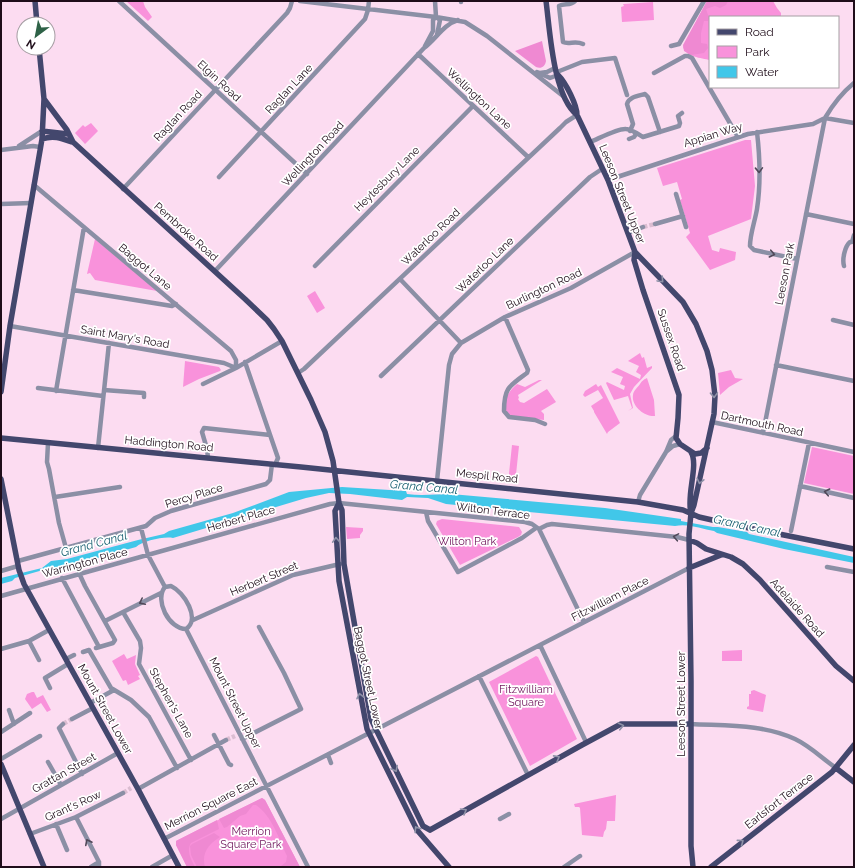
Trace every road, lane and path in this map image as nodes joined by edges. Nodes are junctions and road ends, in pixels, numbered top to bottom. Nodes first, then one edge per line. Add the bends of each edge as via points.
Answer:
1 (35, 1) edge
2 (119, 1) edge
3 (292, 1) edge
4 (300, 1) edge
5 (369, 1) edge
6 (435, 1) edge
7 (546, 1) edge
8 (575, 1) edge
9 (704, 1) edge
10 (368, 10) junction
11 (36, 16) edge
12 (436, 17) junction
13 (458, 20) junction
14 (435, 38) junction
15 (583, 44) dead end
16 (671, 46) dead end
17 (424, 48) junction
18 (418, 54) junction
19 (40, 56) edge
20 (532, 70) junction
21 (557, 72) junction
22 (540, 73) junction
23 (654, 74) dead end
24 (854, 83) edge
25 (709, 87) edge
26 (709, 88) edge
27 (215, 90) junction
28 (627, 95) dead end
29 (566, 98) junction
30 (44, 99) junction
31 (473, 106) junction
32 (682, 113) dead end
33 (577, 116) junction
34 (825, 118) junction
35 (854, 123) edge
36 (42, 131) junction
37 (261, 131) junction
38 (630, 131) junction
39 (660, 132) junction
40 (756, 132) junction
41 (68, 134) junction
42 (636, 134) junction
43 (738, 137) junction
44 (42, 139) junction
45 (629, 140) dead end
46 (73, 142) junction
47 (590, 142) junction
48 (40, 146) junction
49 (18, 147) junction
50 (1, 150) edge
51 (528, 157) junction
52 (602, 169) junction
53 (307, 174) junction
54 (219, 177) dead end
55 (608, 180) junction
56 (34, 185) junction
57 (123, 189) junction
58 (676, 194) dead end
59 (31, 203) junction
60 (1, 204) edge
61 (806, 214) junction
62 (683, 216) junction
63 (655, 224) tunnel mouth
64 (854, 224) edge
65 (84, 227) junction
66 (643, 227) tunnel mouth
67 (686, 227) dead end
68 (628, 233) junction
69 (854, 235) edge
70 (635, 252) junction
71 (798, 259) junction
72 (648, 265) junction
73 (315, 266) dead end
74 (844, 266) dead end
75 (215, 271) junction
76 (638, 273) junction
77 (400, 279) junction
78 (73, 290) junction
79 (176, 304) junction
80 (505, 317) junction
81 (440, 320) junction
82 (833, 320) dead end
83 (854, 325) edge
84 (10, 326) junction
85 (65, 336) junction
86 (282, 341) junction
87 (109, 343) junction
88 (461, 343) junction
89 (245, 362) junction
90 (776, 365) junction
91 (236, 368) junction
92 (298, 373) junction
93 (380, 376) dead end
94 (854, 381) edge
95 (203, 384) dead end
96 (38, 388) dead end
97 (104, 390) junction
98 (56, 391) junction
99 (1, 392) edge
100 (103, 396) junction
101 (144, 397) dead end
102 (712, 422) junction
103 (545, 424) dead end
104 (762, 433) junction
105 (270, 435) junction
106 (676, 436) junction
107 (1, 438) edge
108 (808, 442) junction
109 (48, 443) junction
110 (680, 444) junction
111 (98, 448) junction
112 (707, 448) junction
113 (666, 452) junction
114 (691, 452) junction
115 (854, 452) edge
116 (208, 458) junction
117 (274, 464) junction
118 (335, 471) junction
119 (1, 479) edge
120 (436, 481) junction
121 (800, 486) junction
122 (120, 487) dead end
123 (55, 497) junction
124 (854, 498) edge
125 (339, 500) junction
126 (638, 502) junction
127 (426, 512) junction
128 (691, 516) junction
129 (141, 528) junction
130 (538, 528) junction
131 (790, 531) dead end
132 (689, 536) junction
133 (66, 548) junction
134 (854, 549) edge
135 (706, 550) junction
136 (148, 555) junction
137 (721, 555) junction
138 (711, 559) junction
139 (338, 564) junction
140 (344, 564) junction
141 (18, 566) junction
142 (827, 567) dead end
143 (689, 568) junction
144 (1, 571) edge
145 (854, 572) edge
146 (79, 573) junction
147 (62, 578) junction
148 (165, 587) junction
149 (26, 589) junction
150 (161, 593) junction
151 (1, 596) edge
152 (122, 612) junction
153 (193, 620) junction
154 (104, 621) junction
155 (584, 622) junction
156 (259, 627) dead end
157 (355, 628) junction
158 (186, 629) junction
159 (49, 630) junction
160 (348, 630) junction
161 (29, 641) junction
162 (540, 645) junction
163 (1, 649) edge
164 (83, 652) dead end
165 (74, 656) dead end
166 (39, 660) dead end
167 (67, 662) junction
168 (480, 676) junction
169 (364, 680) junction
170 (854, 681) edge
171 (357, 683) junction
172 (50, 688) dead end
173 (113, 689) junction
174 (91, 706) junction
175 (9, 710) dead end
176 (30, 713) dead end
177 (72, 720) tunnel mouth
178 (14, 724) junction
179 (63, 724) dead end
180 (691, 724) junction
181 (375, 730) junction
182 (1, 732) edge
183 (369, 733) junction
184 (214, 735) dead end
185 (40, 736) dead end
186 (242, 739) junction
187 (226, 740) tunnel mouth
188 (586, 742) junction
189 (219, 744) junction
190 (854, 745) edge
191 (118, 753) junction
192 (328, 755) junction
193 (1, 759) edge
194 (191, 760) junction
195 (48, 762) dead end
196 (332, 763) dead end
197 (1, 764) edge
198 (231, 765) dead end
199 (177, 768) junction
200 (836, 768) junction
201 (82, 774) junction
202 (528, 775) junction
203 (854, 782) edge
204 (61, 785) junction
205 (267, 786) junction
206 (135, 788) junction
207 (123, 793) tunnel mouth
208 (19, 809) junction
209 (509, 814) dead end
210 (76, 817) junction
211 (1, 819) edge
212 (500, 819) dead end
213 (56, 824) junction
214 (430, 830) junction
215 (30, 834) junction
216 (164, 839) junction
217 (429, 842) junction
218 (67, 850) dead end
219 (172, 855) junction
220 (580, 856) dead end
221 (99, 865) edge
222 (44, 867) edge
223 (92, 867) edge
224 (152, 867) edge
225 (178, 867) edge
226 (308, 867) edge
227 (449, 867) edge
228 (564, 867) edge
229 (693, 867) edge
230 (711, 867) edge

1 - 11 main road
2 - 27 street, Elgin Road
3 - 27 street, Raglan Road via 287,13
4 - 10 street
5 - 10 street
6 - 12 street
7 - 21 main road
8 - 15 street via 559,6 563,42
9 - 16 street via 679,44
10 - 12 street
10 - 37 street, Raglan Lane via 365,19
12 - 13 street
12 - 14 street via 440,20
12 - 17 street, Wellington Road via 433,20 433,31
13 - 14 street, Wellington Road via 448,24
13 - 20 street via 474,26
14 - 17 street, Wellington Road
17 - 18 street, Wellington Road
18 - 31 street, Wellington Lane
18 - 53 street, Wellington Road
19 - 30 main road
20 - 22 street
20 - 29 street
21 - 22 street
21 - 22 street via 550,78
21 - 28 street via 582,62 615,58
21 - 29 main road, Leeson Street Upper
21 - 33 main road, Leeson Street Upper via 577,110
23 - 25 street via 688,56 692,58
24 - 34 street
26 - 43 street
27 - 37 street, Elgin Road
27 - 57 street, Raglan Road
29 - 33 main road, Leeson Street Upper
30 - 36 main road
30 - 41 main road, Pembroke Road
31 - 51 street, Wellington Lane
31 - 73 street, Heytesbury Lane
32 - 39 street via 678,116 679,126
33 - 47 main road, Leeson Street Upper
33 - 51 street, Waterloo Road via 566,122
34 - 35 street
34 - 40 street, Appian Way via 813,124
34 - 61 street, Leeson Park
36 - 41 main road
36 - 44 main road
36 - 49 street
37 - 53 street, Elgin Road
37 - 54 street, Raglan Lane
38 - 39 street via 633,124 626,104 630,98 645,94
38 - 42 street
38 - 47 street via 623,129
39 - 42 street via 643,137
40 - 43 street, Appian Way
40 -> 71 street via 760,186 750,246 754,250
41 - 46 main road, Pembroke Road
42 - 45 street
43 - 55 street, Appian Way
44 - 46 main road, Pembroke Road via 60,137
44 - 48 main road
46 - 57 main road, Pembroke Road
47 - 52 main road, Leeson Street Upper
48 - 49 street
48 - 56 main road
49 - 50 street
51 - 77 street, Waterloo Road
52 - 55 main road, Leeson Street Upper
52 - 81 street, Waterloo Lane via 590,177
53 - 75 street, Wellington Road
55 - 68 main road, Leeson Street Upper
56 - 59 main road
56 - 65 street, Baggot Lane
57 - 75 main road, Pembroke Road
58 - 62 street
59 - 60 street
59 - 84 main road
61 - 64 street
61 - 71 street, Leeson Park
62 - 63 street
62 - 67 street
65 - 78 street
65 - 79 street, Baggot Lane
66 - 68 street
68 - 70 main road, Leeson Street Upper
69 - 74 street via 852,242 847,244
70 - 72 main road, Leeson Street Upper
70 - 76 main road, Sussex Road via 634,260
70 - 80 street, Burlington Road via 590,278
71 - 90 street, Leeson Park
72 - 76 main road
72 -> 102 main road, Leeson Street Upper via 682,302 701,334 712,370 715,396
75 - 86 main road, Pembroke Road via 267,320
76 - 106 main road, Sussex Road via 677,386 679,403
77 - 81 street
77 - 92 street, Waterloo Road
78 - 79 street via 172,306
78 - 85 street
79 - 91 street, Baggot Lane via 231,351 236,360
80 - 88 street, Burlington Road
80 - 103 street via 528,370 507,391 504,411 509,417
81 - 88 street
81 - 93 street, Waterloo Lane
82 - 83 street
84 - 85 street, Saint Mary's Road
84 - 99 main road
85 - 87 street, Saint Mary's Road
85 - 98 street
86 - 89 street
86 - 92 main road, Pembroke Road
87 - 91 street, Saint Mary's Road via 224,363
87 - 97 street
88 - 120 street, Burlington Road via 450,358
89 - 91 street
89 - 105 street
90 - 94 street
90 - 104 street, Leeson Park
91 - 95 street
92 - 118 main road, Baggot Street Lower via 324,428
96 - 98 street
97 - 100 street
97 - 101 street via 144,393
98 - 100 street
100 - 111 street
102 - 104 street, Dartmouth Road
102 - 112 main road, Leeson Street Upper
104 - 108 street, Dartmouth Road
105 - 116 street via 204,428 202,432 208,449
105 - 117 street via 278,458
106 - 110 main road
106 - 113 street via 671,440
107 - 109 main road, Haddington Road
108 - 115 street, Dartmouth Road
108 - 121 street
109 - 111 main road, Haddington Road
109 - 123 street via 47,462
110 - 113 street
110 - 114 main road
111 - 116 main road, Haddington Road
112 - 114 main road via 697,454
112 -> 128 main road, Leeson Street Upper
113 - 126 street
114 - 128 main road
116 - 117 main road, Haddington Road
117 - 118 main road, Haddington Road
117 - 129 street, Percy Place via 270,480 266,484 171,511
118 - 120 main road, Mespil Road
118 - 125 main road, Baggot Street Lower
119 - 141 main road, Mount Street Lower
120 - 126 main road, Mespil Road
124 -> 121 street
121 - 131 street
122 - 123 street
123 - 133 street
125 - 127 street, Wilton Terrace
125 - 136 street, Herbert Place
139 -> 125 main road, Baggot Street Lower via 335,509
125 - 140 main road, Baggot Street Lower via 342,510
126 - 128 main road, Mespil Road
127 - 130 street, Wilton Terrace via 525,522
127 - 130 street via 428,521 458,572
128 - 132 main road, Leeson Street Lower
128 - 134 main road, Mespil Road
129 - 133 street, Percy Place
129 - 136 street
132 -> 130 street, Wilton Terrace via 664,536 552,524
130 - 155 street
132 - 135 main road, Adelaide Road
132 - 143 main road, Leeson Street Lower
133 - 141 street, Percy Place
135 - 137 main road, Adelaide Road
135 - 138 main road
136 - 146 street, Warrington Place
136 - 148 street
137 - 138 main road
137 - 170 main road, Adelaide Road via 736,560 753,573 836,666
138 - 143 main road
139 - 140 street, Herbert Street
139 - 153 street, Herbert Street via 293,575
139 - 160 main road, Baggot Street Lower
140 - 157 main road, Baggot Street Lower
141 - 144 street, Percy Place
141 - 149 main road, Mount Street Lower
142 - 145 street
143 - 155 street, Fitzwilliam Place
143 - 180 main road, Leeson Street Lower
146 - 147 street, Warrington Place
146 - 154 street
147 - 149 street, Warrington Place
147 - 154 street via 97,648 115,642
148 - 150 street
148 - 153 street via 171,586 181,592 190,607
149 - 151 street, Warrington Place
149 - 159 main road, Mount Street Lower
150 -> 152 street
150 - 158 street via 161,602 168,617 179,628
152 - 154 street
152 - 194 street, Stephen's Lane via 140,641 139,664
153 - 158 street
155 - 162 street, Fitzwilliam Place
156 - 186 street via 301,709
157 - 160 main road
157 - 169 main road, Baggot Street Lower
158 - 186 street, Mount Street Upper via 237,735
159 - 161 street
159 - 167 main road, Mount Street Lower
160 - 171 main road, Baggot Street Lower
161 - 163 street
161 - 166 street
162 - 168 street, Fitzwilliam Place
162 - 188 street
164 - 173 street via 89,650
165 - 167 street
167 - 172 street via 45,678
167 - 174 main road, Mount Street Lower
168 - 181 street, Fitzwilliam Place
168 - 202 street
169 - 171 street
169 - 181 main road, Baggot Street Lower
183 -> 171 main road, Baggot Street Lower
173 - 174 street
173 - 199 street via 132,700 149,717
174 - 177 street
174 - 191 main road, Mount Street Lower
175 - 178 street
176 - 178 street
178 - 182 street
179 - 201 street via 59,728
188 -> 180 main road via 622,724
180 - 200 street via 740,726 773,732 804,744
180 - 229 main road, Leeson Street Lower
181 - 183 street, Merrion Square East
181 -> 214 main road, Baggot Street Lower via 423,826
183 - 192 street, Merrion Square East
217 -> 183 main road, Baggot Street Lower via 414,825
184 - 189 street
185 - 193 street
186 - 205 street, Mount Street Upper
187 - 189 street
202 -> 188 main road
189 - 194 street
189 - 198 street via 228,764
190 - 200 main road, Earlsfort Terrace
191 - 201 street, Grattan Street
191 - 206 main road, Mount Street Lower
192 - 196 street
192 - 205 street, Merrion Square East
194 - 199 street
195 - 204 street
197 - 208 main road
199 - 206 street
200 - 203 main road
230 -> 200 main road, Earlsfort Terrace
201 - 204 street, Grattan Street
214 -> 202 main road
204 - 208 street, Grattan Street
205 - 216 street, Merrion Square East
205 - 226 street, Mount Street Upper
206 - 216 main road, Mount Street Lower
207 - 210 street, Grant's Row
208 - 211 street, Grattan Street
208 - 215 main road
209 - 212 street
210 - 213 street, Grant's Row
221 -> 210 street
213 - 215 street, Grant's Row
213 - 218 street
214 - 217 main road
215 - 222 main road
216 - 219 main road, Mount Street Lower
217 - 227 main road, Baggot Street Lower
219 - 224 street
219 - 225 main road, Mount Street Lower
220 - 228 street
221 - 223 street

